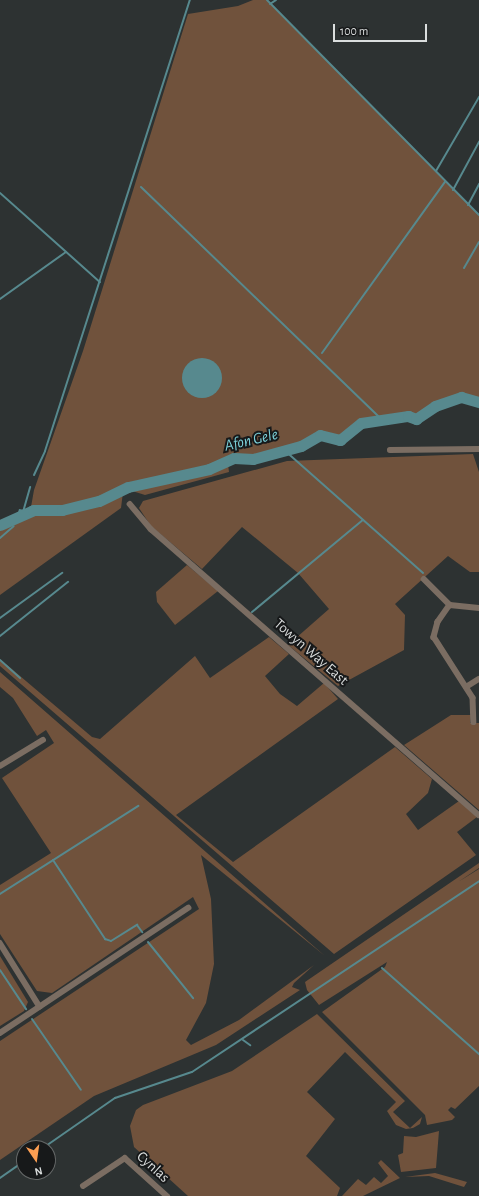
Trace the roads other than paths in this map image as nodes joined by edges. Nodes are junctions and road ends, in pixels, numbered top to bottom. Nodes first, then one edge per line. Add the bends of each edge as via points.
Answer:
1 (479, 449) edge
2 (390, 450) dead end
3 (130, 504) dead end
4 (424, 579) dead end
5 (450, 605) junction
6 (479, 608) edge
7 (479, 679) edge
8 (466, 687) junction
9 (474, 722) dead end
10 (43, 740) dead end
11 (0, 766) edge
12 (479, 815) edge
13 (188, 908) dead end
14 (0, 943) edge
15 (40, 1007) junction
16 (0, 1033) edge
17 (83, 1186) dead end
18 (167, 1196) edge

1 - 2 street
3 - 12 street, Towyn Way East via 151,529
4 - 5 street
5 - 6 street
5 - 8 street via 438,622 434,637
7 - 8 street
8 - 9 street via 476,705
10 - 11 street
13 - 15 street
14 - 15 street
15 - 16 street
17 - 18 street, Cynlas via 125,1158

